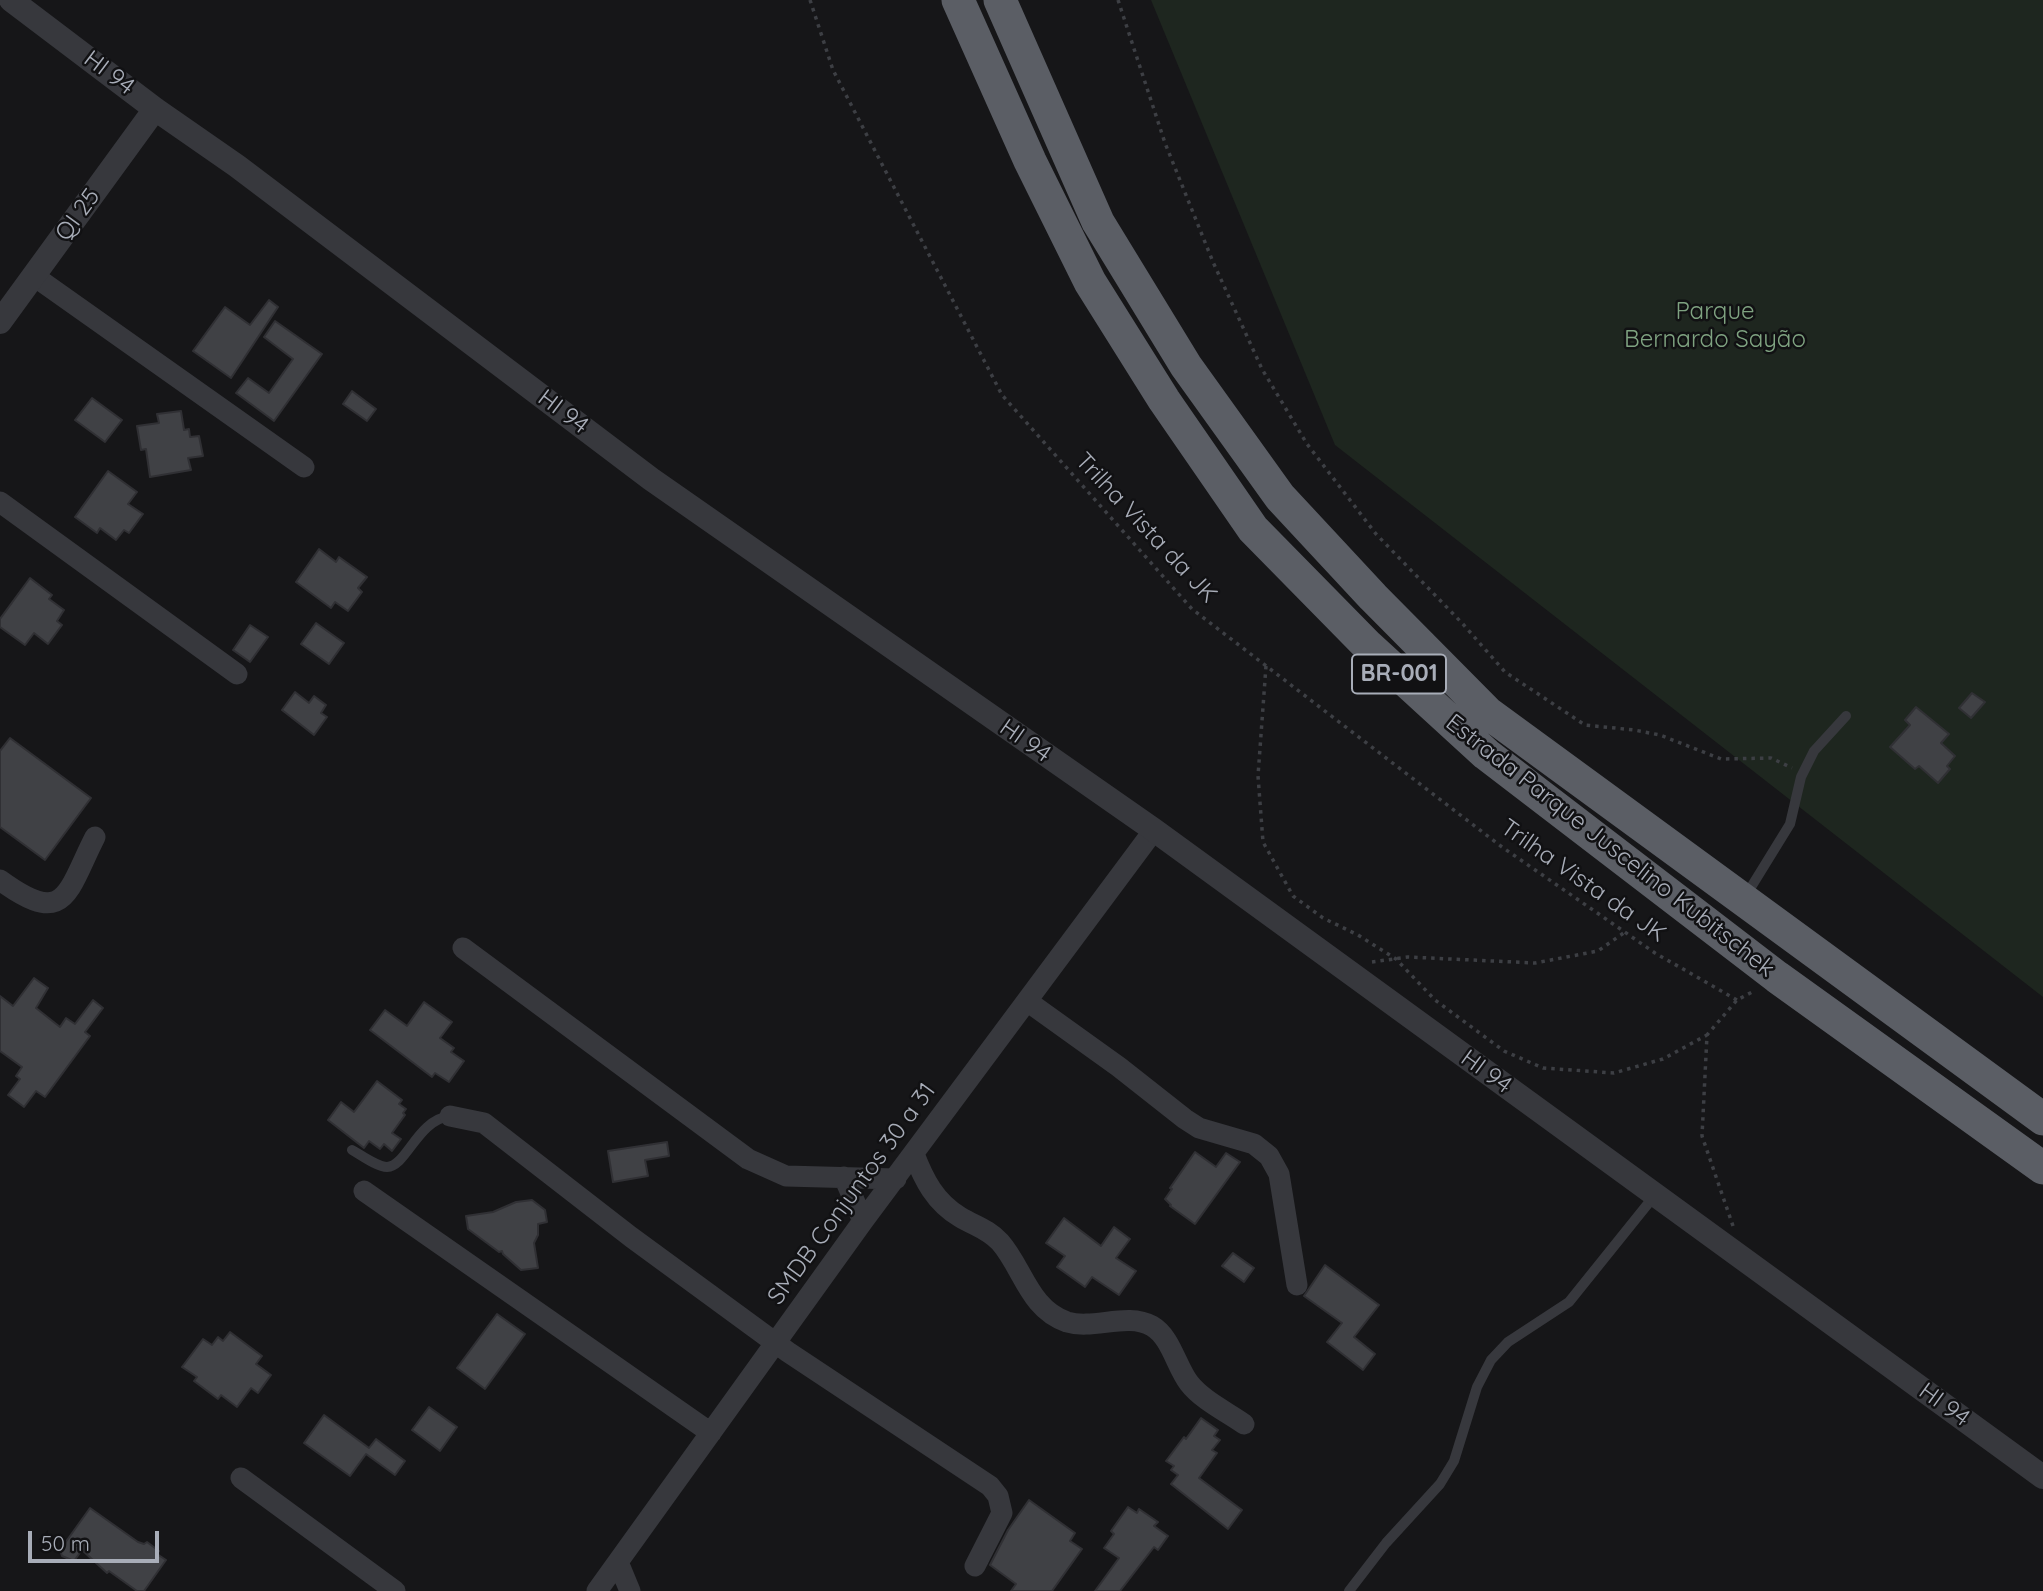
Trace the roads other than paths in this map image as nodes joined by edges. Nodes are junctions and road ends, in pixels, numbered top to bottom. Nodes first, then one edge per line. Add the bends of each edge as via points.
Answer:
1 (11, 0) edge
2 (958, 0) edge
3 (1000, 0) edge
4 (155, 108) junction
5 (34, 276) junction
6 (0, 322) edge
7 (304, 467) dead end
8 (0, 502) edge
9 (237, 674) dead end
10 (1846, 716) dead end
11 (1154, 830) junction
12 (95, 837) dead end
13 (0, 880) edge
14 (1743, 900) junction
15 (463, 948) dead end
16 (1027, 1001) junction
17 (450, 1116) joint
18 (2043, 1119) edge
19 (352, 1150) dead end
20 (914, 1154) junction
21 (2043, 1168) edge
22 (844, 1177) junction
23 (896, 1179) junction
24 (364, 1191) dead end
25 (1655, 1195) junction
26 (863, 1221) junction
27 (1297, 1285) dead end
28 (775, 1343) junction
29 (1244, 1424) dead end
30 (711, 1433) junction
31 (2043, 1477) edge
32 (241, 1478) dead end
33 (618, 1562) junction
34 (975, 1566) dead end
35 (395, 1591) edge
36 (597, 1591) edge
37 (630, 1591) edge
38 (1349, 1591) edge

1 - 4 street, HI 94
2 - 21 highway, Estrada Parque Juscelino Kubitschek / BR-001 via 1090,282 1253,529 1368,646 1486,754 1777,978
3 - 14 highway, Estrada Parque Juscelino Kubitschek / BR-001 via 1098,222 1186,366 1280,496 1488,713
4 - 5 street, QI 25
4 - 11 street, HI 94 via 652,479
5 - 6 street, QI 25
5 - 7 street
8 - 9 street
10 - 14 lane via 1814,751 1801,777 1790,824
11 - 16 street, SMDB Conjuntos 30 a 31
11 - 25 street, HI 94
12 - 13 street via 59,901 48,905 35,902
14 - 18 highway, Estrada Parque Juscelino Kubitschek / BR-001
15 - 22 street via 748,1159 786,1176
16 - 20 street, SMDB Conjuntos 30 a 31
16 - 27 street via 1199,1128 1254,1144 1269,1156 1279,1174
17 - 19 lane via 424,1128 396,1165 384,1167
17 - 28 street via 484,1123
20 - 23 street, SMDB Conjuntos 30 a 31
20 - 29 street via 925,1183 943,1204 983,1227 1001,1244 1036,1301 1067,1322 1150,1324 1160,1332 1190,1385
22 - 23 street
22 - 26 street
23 - 26 street, SMDB Conjuntos 30 a 31
24 - 30 street
25 - 31 street, HI 94
25 - 38 lane via 1569,1302 1508,1342 1491,1360 1477,1387 1454,1461 1440,1484
26 - 28 street, SMDB Conjuntos 30 a 31
28 - 30 street, SMDB Conjuntos 30 a 31
28 - 34 street via 990,1486 1002,1513
30 - 33 street, SMDB Conjuntos 30 a 31
32 - 35 street
33 - 36 street, SMDB Conjuntos 30 a 31
33 - 37 street

